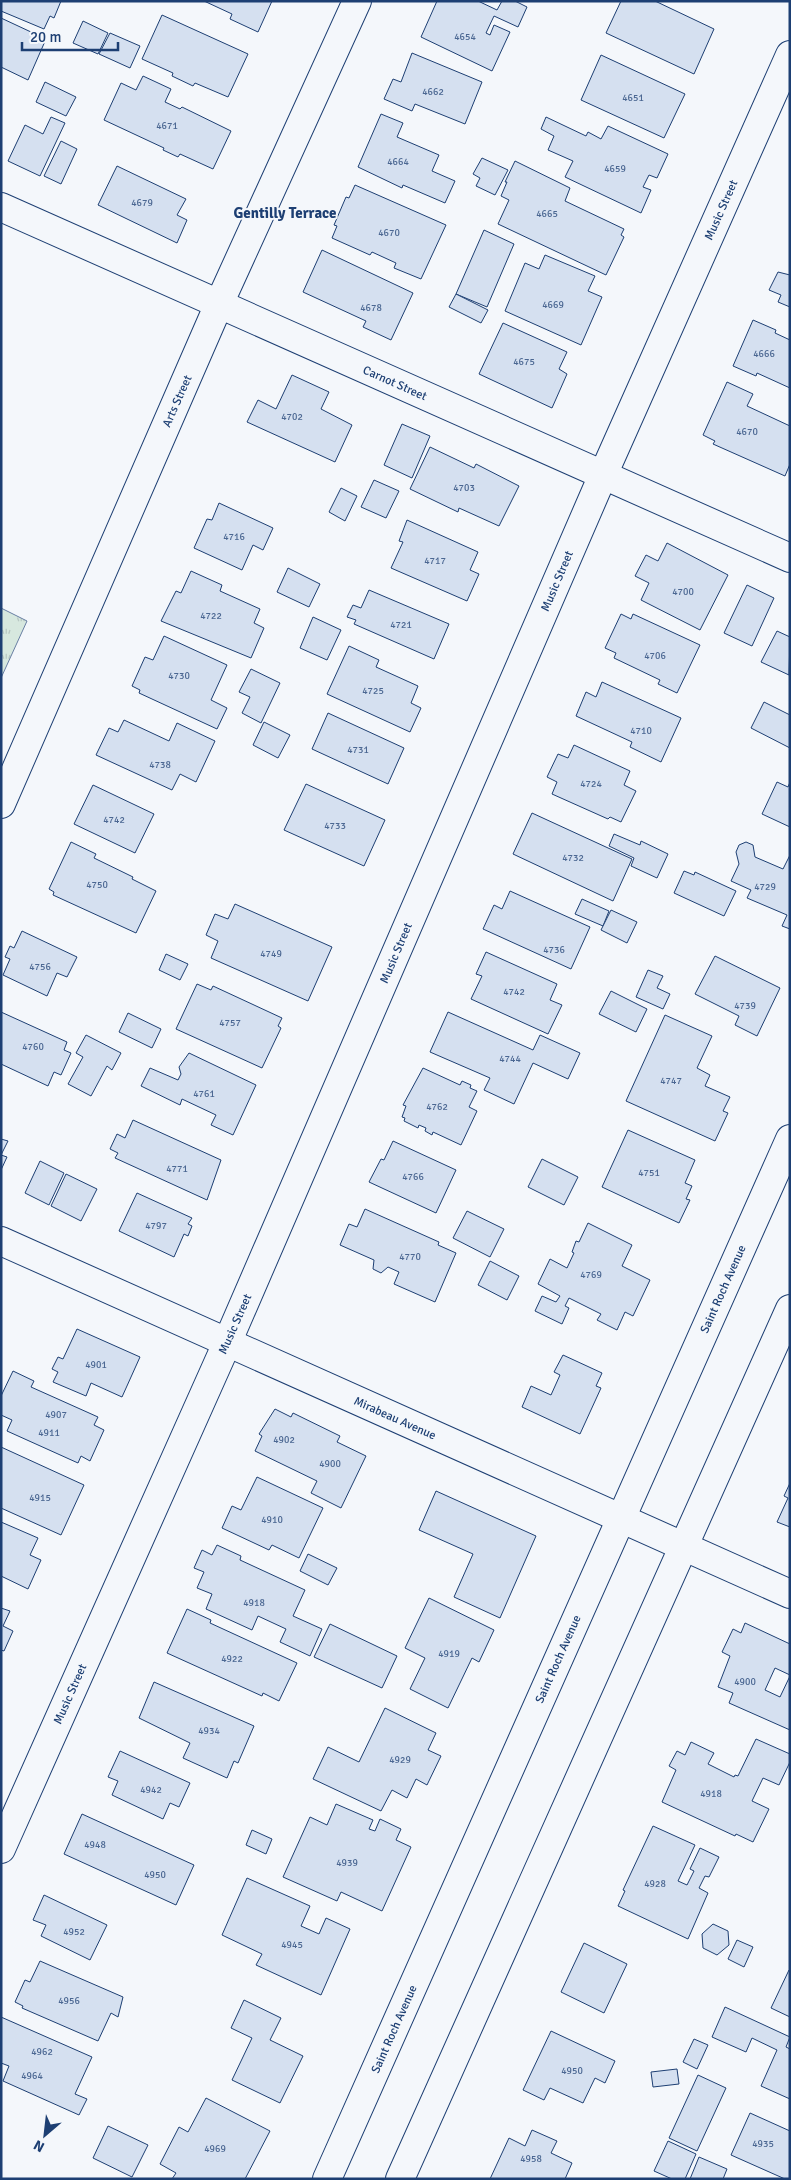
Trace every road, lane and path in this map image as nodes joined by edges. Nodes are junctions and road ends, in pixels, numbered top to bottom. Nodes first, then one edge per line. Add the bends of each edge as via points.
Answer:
1 (357, 1) edge
2 (790, 56) edge
3 (1, 207) edge
4 (219, 304) junction
5 (603, 475) junction
6 (790, 558) edge
7 (1, 804) edge
8 (790, 1139) edge
9 (1, 1241) edge
10 (790, 1309) edge
11 (227, 1343) junction
12 (621, 1518) junction
13 (683, 1546) junction
14 (790, 1594) edge
15 (1, 1849) edge
16 (327, 2179) edge
17 (400, 2179) edge

1 - 4 street, Arts Street
2 - 5 street, Music Street
3 - 4 street, Carnot Street
4 - 5 street, Carnot Street
4 - 7 street, Arts Street
5 - 6 street, Carnot Street
5 - 11 street, Music Street
8 - 12 street, Saint Roch Avenue
9 - 11 street, Mirabeau Avenue
10 - 13 street
11 - 12 street, Mirabeau Avenue
11 - 15 street, Music Street
12 - 13 street, Mirabeau Avenue
12 - 16 street, Saint Roch Avenue
13 - 14 street, Mirabeau Avenue
13 - 17 street

